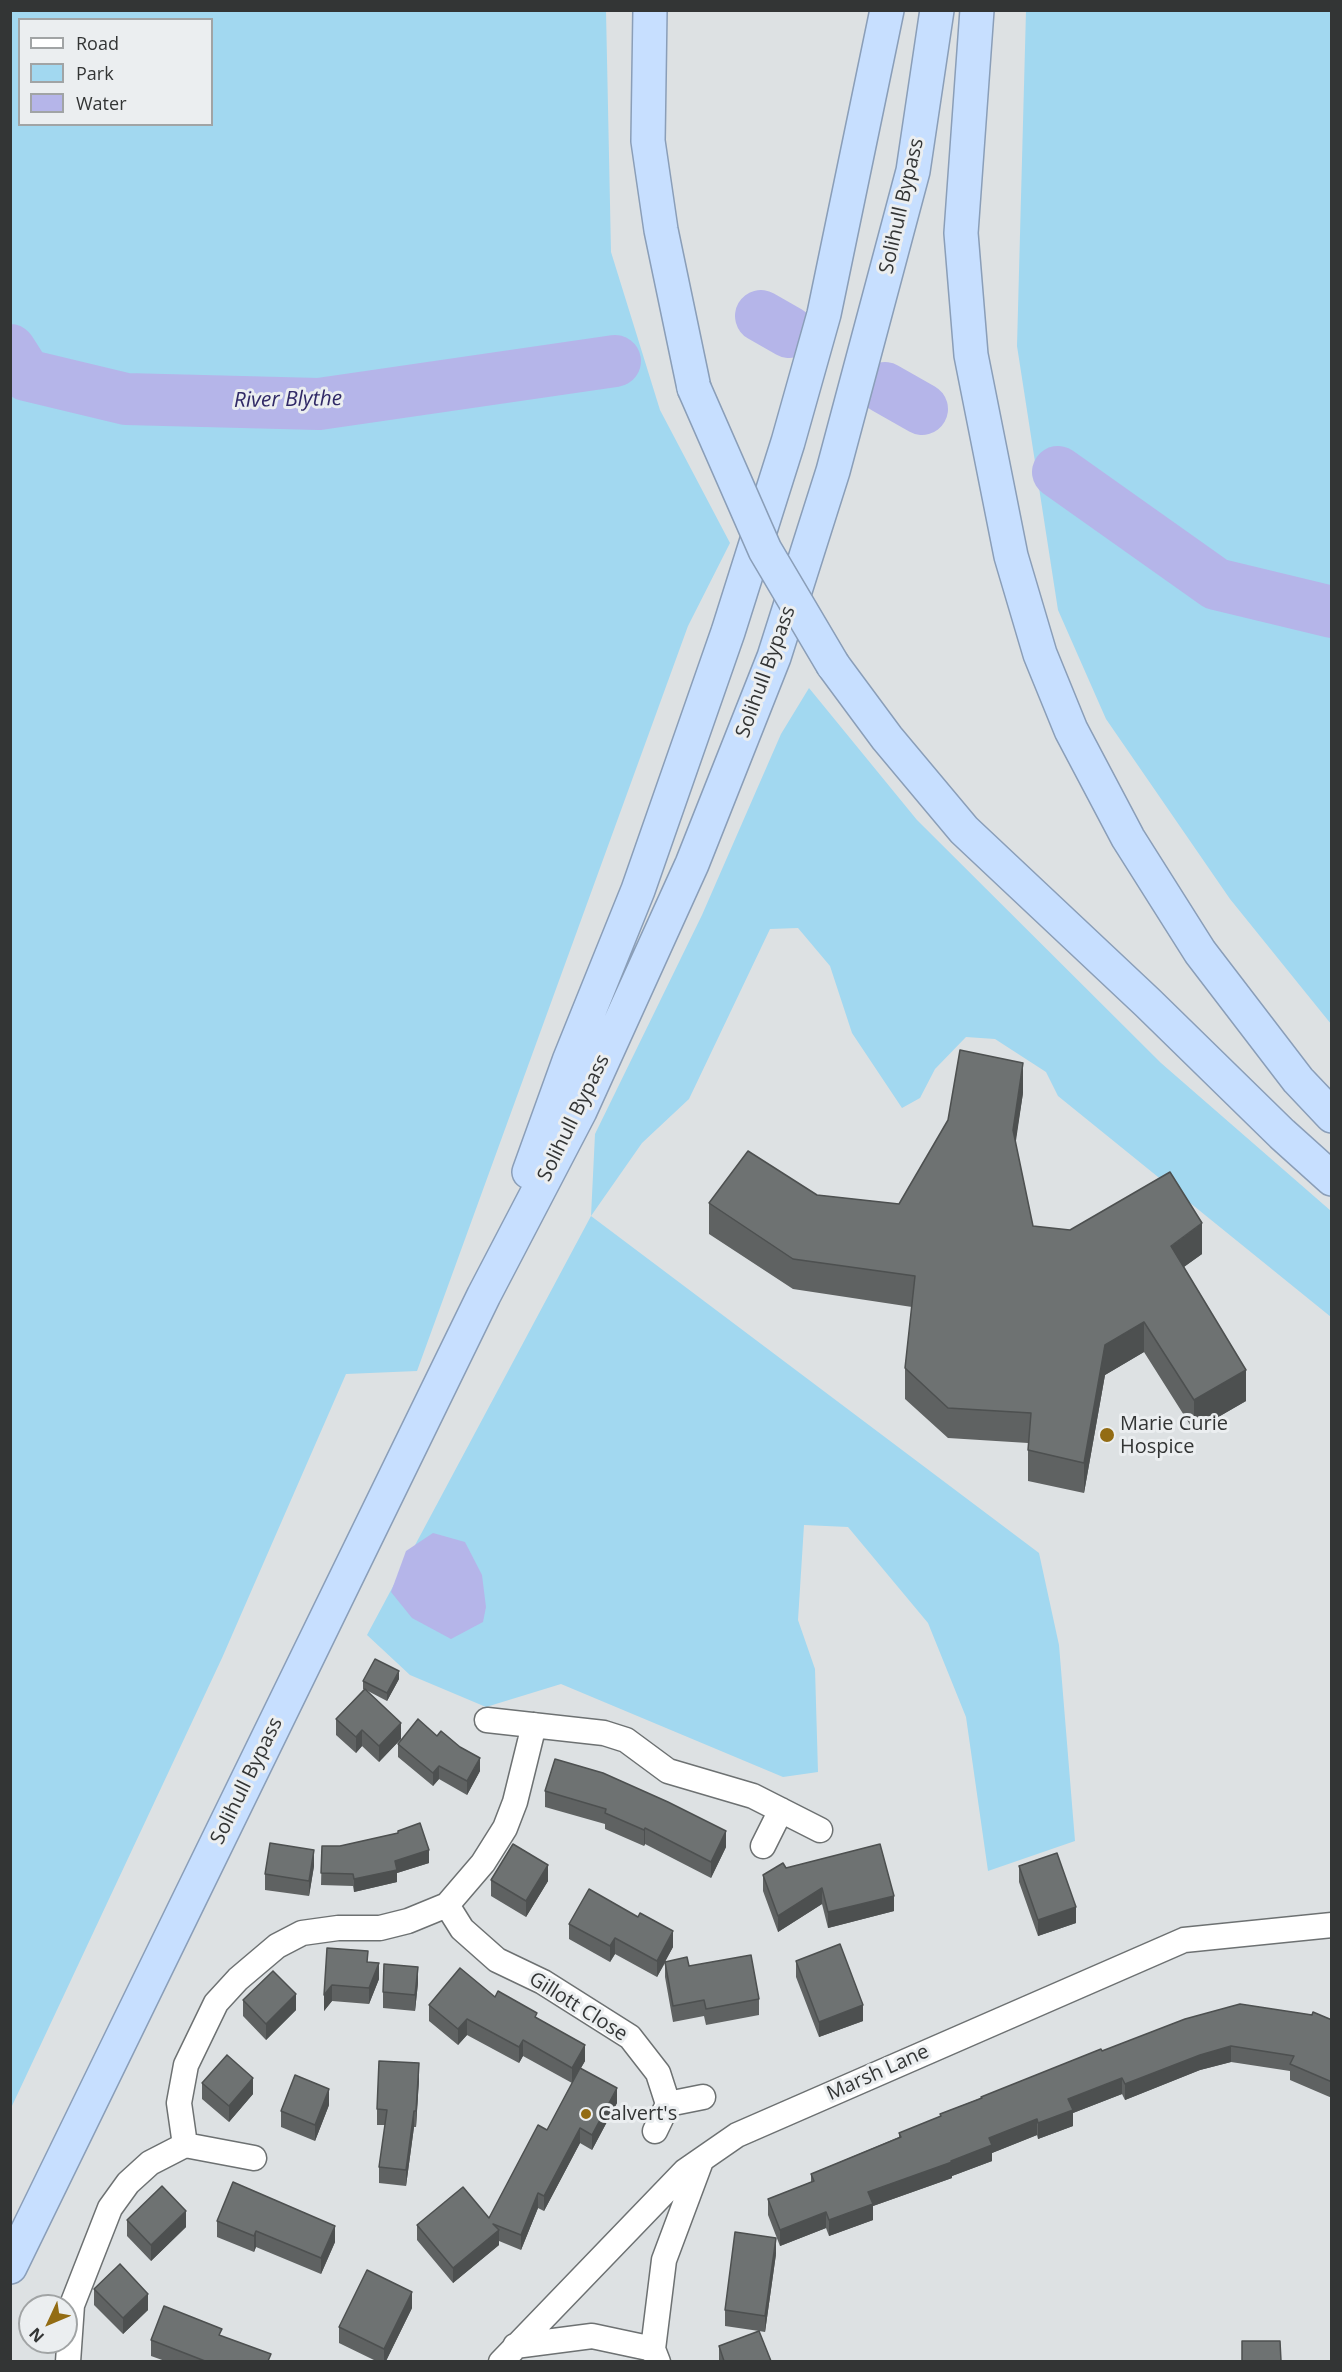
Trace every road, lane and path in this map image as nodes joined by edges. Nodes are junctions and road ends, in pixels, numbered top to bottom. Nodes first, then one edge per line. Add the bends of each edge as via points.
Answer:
1 (650, 10) edge
2 (887, 10) edge
3 (937, 10) edge
4 (977, 10) edge
5 (1332, 1116) edge
6 (1332, 1179) edge
7 (484, 1295) junction
8 (487, 1720) dead end
9 (534, 1725) junction
10 (781, 1810) junction
11 (820, 1830) dead end
12 (763, 1846) dead end
13 (447, 1905) junction
14 (1332, 1925) edge
15 (703, 2097) dead end
16 (668, 2104) junction
17 (655, 2132) dead end
18 (185, 2145) junction
19 (254, 2158) dead end
20 (701, 2161) junction
21 (10, 2267) edge
22 (508, 2354) edge
23 (655, 2355) edge
24 (68, 2361) edge

1 - 6 highway, bridge via 648,141 661,230 694,388 765,550 833,665 886,738 964,830
2 - 7 highway, Solihull Bypass via 824,314 788,442 728,632 638,890 569,1062
3 - 7 highway, Solihull Bypass via 910,182 833,471 774,657 692,864 580,1111
4 - 5 highway via 961,233 971,355 1011,556 1040,654 1071,730 1140,857 1200,952 1298,1080
7 - 21 highway, Solihull Bypass
8 - 9 street
9 - 10 street via 604,1733 626,1740 668,1771 753,1796
9 - 13 street via 506,1828 483,1863
10 - 11 street
10 - 12 street
13 - 16 street, Gillott Close via 462,1929 497,1960 543,1982 630,2037 658,2073
13 - 18 street via 380,1928 302,1933 277,1946 238,1979 216,2003 186,2065 179,2103
14 - 20 street, Marsh Lane via 1184,1940 737,2135
15 - 16 street
16 - 17 street
18 - 19 street
18 - 24 street via 150,2163 128,2183 111,2208 72,2305
20 - 22 street, Marsh Lane via 685,2171
20 - 23 street via 664,2260
22 - 23 street via 592,2336

